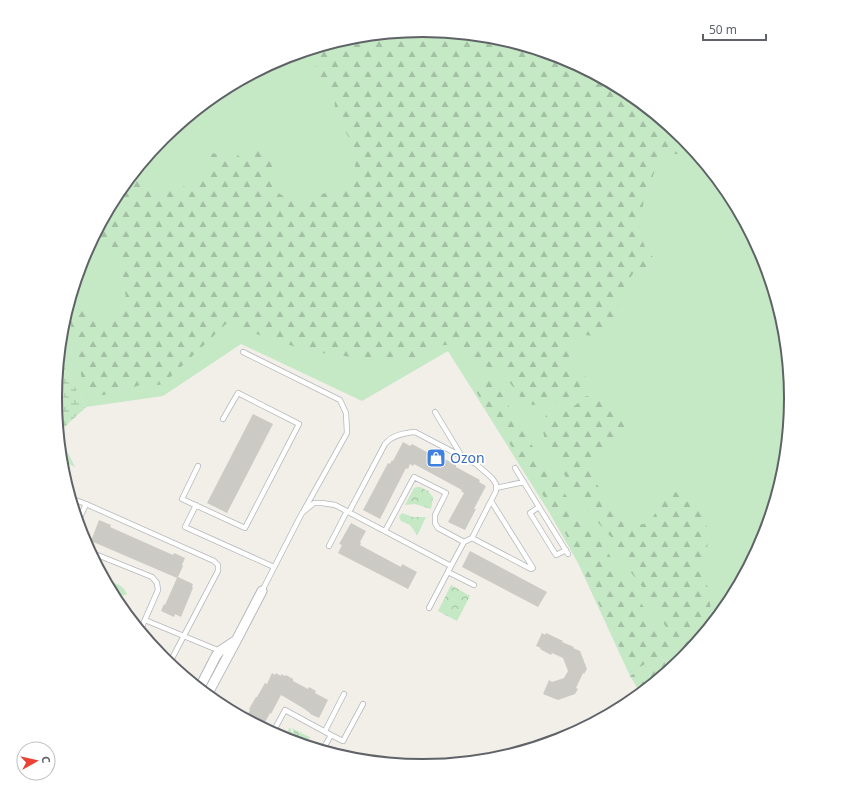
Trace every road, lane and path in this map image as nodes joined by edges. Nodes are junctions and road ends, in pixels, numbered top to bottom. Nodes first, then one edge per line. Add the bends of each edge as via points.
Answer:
1 (243, 352) dead end
2 (435, 412) dead end
3 (223, 418) dead end
4 (462, 457) junction
5 (198, 466) dead end
6 (515, 468) dead end
7 (524, 482) junction
8 (496, 488) junction
9 (77, 500) edge
10 (491, 501) junction
11 (86, 504) junction
12 (196, 505) junction
13 (539, 507) junction
14 (348, 511) junction
15 (302, 513) junction
16 (81, 515) edge
17 (385, 531) junction
18 (472, 538) junction
19 (464, 542) junction
20 (329, 546) dead end
21 (98, 555) edge
22 (451, 566) junction
23 (274, 567) junction
24 (448, 572) junction
25 (474, 585) dead end
26 (262, 591) joint
27 (429, 608) dead end
28 (145, 620) junction
29 (142, 626) edge
30 (184, 636) junction
31 (236, 641) junction
32 (220, 651) junction
33 (172, 658) edge
34 (202, 684) edge
35 (210, 690) edge
36 (344, 694) dead end
37 (363, 704) dead end
38 (275, 728) edge
39 (324, 731) junction
40 (331, 735) junction
41 (325, 746) edge

1 - 15 lane via 340,400 346,413 347,433
2 - 4 lane
3 - 12 lane via 238,393 299,424 245,528
4 - 8 lane via 476,464 492,478
4 - 14 lane via 415,432 395,436 385,444
5 - 12 lane via 182,499
6 - 7 lane
7 - 8 lane
7 - 13 lane
8 - 10 lane
9 - 11 lane
10 - 18 lane
10 - 18 lane via 533,568 531,570
11 - 16 lane
11 - 30 lane via 216,562 218,571
12 - 23 lane via 185,527
13 - 13 lane via 530,513 556,555 567,552
14 - 15 lane via 322,502 314,503
14 - 17 lane
14 - 20 lane
15 - 23 lane
17 - 19 lane via 414,476 446,494 435,515 435,523 438,528
17 - 22 lane
18 - 19 lane
19 - 22 lane
21 - 28 lane via 155,580 158,590
22 - 24 lane
23 - 26 lane
24 - 25 lane
24 - 27 lane
26 - 31 street
28 - 29 lane
28 - 30 lane
30 - 32 lane
30 - 33 lane
31 - 32 street
31 - 35 street
32 - 34 street
36 - 39 lane
37 - 40 lane via 342,741
38 - 39 lane via 285,710
39 - 40 lane
40 - 41 lane

